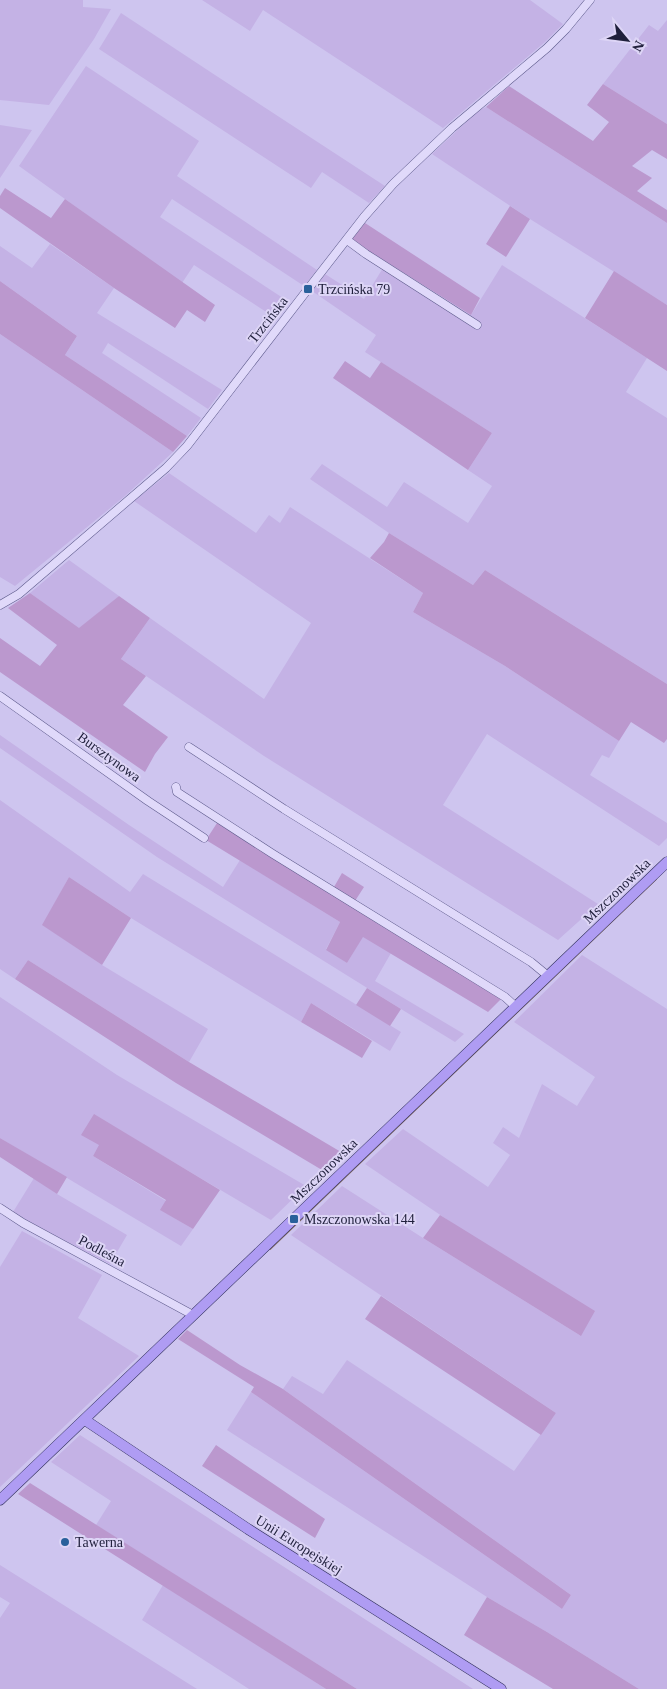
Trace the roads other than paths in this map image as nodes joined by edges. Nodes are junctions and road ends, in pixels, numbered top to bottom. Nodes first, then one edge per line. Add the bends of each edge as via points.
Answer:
1 (590, 0) edge
2 (347, 240) junction
3 (477, 325) dead end
4 (0, 605) edge
5 (0, 696) edge
6 (189, 747) dead end
7 (176, 787) dead end
8 (204, 838) dead end
9 (667, 862) edge
10 (548, 976) junction
11 (516, 1007) junction
12 (0, 1208) edge
13 (193, 1315) junction
14 (85, 1420) junction
15 (0, 1500) edge
16 (501, 1689) edge

1 - 2 street, Trzcińska via 547,48 392,184
2 - 3 street
2 - 4 street, Trzcińska via 187,446 66,554
5 - 8 street, Bursztynowa
6 - 10 street via 531,962
7 - 11 street via 177,792 505,997
9 - 10 main road, Mszczonowska
10 - 11 main road, Mszczonowska
11 - 13 main road, Mszczonowska
12 - 13 street, Podleśna
13 - 14 main road, Mszczonowska
14 - 15 main road, Mszczonowska
14 - 16 main road, Unii Europejskiej via 248,1529

